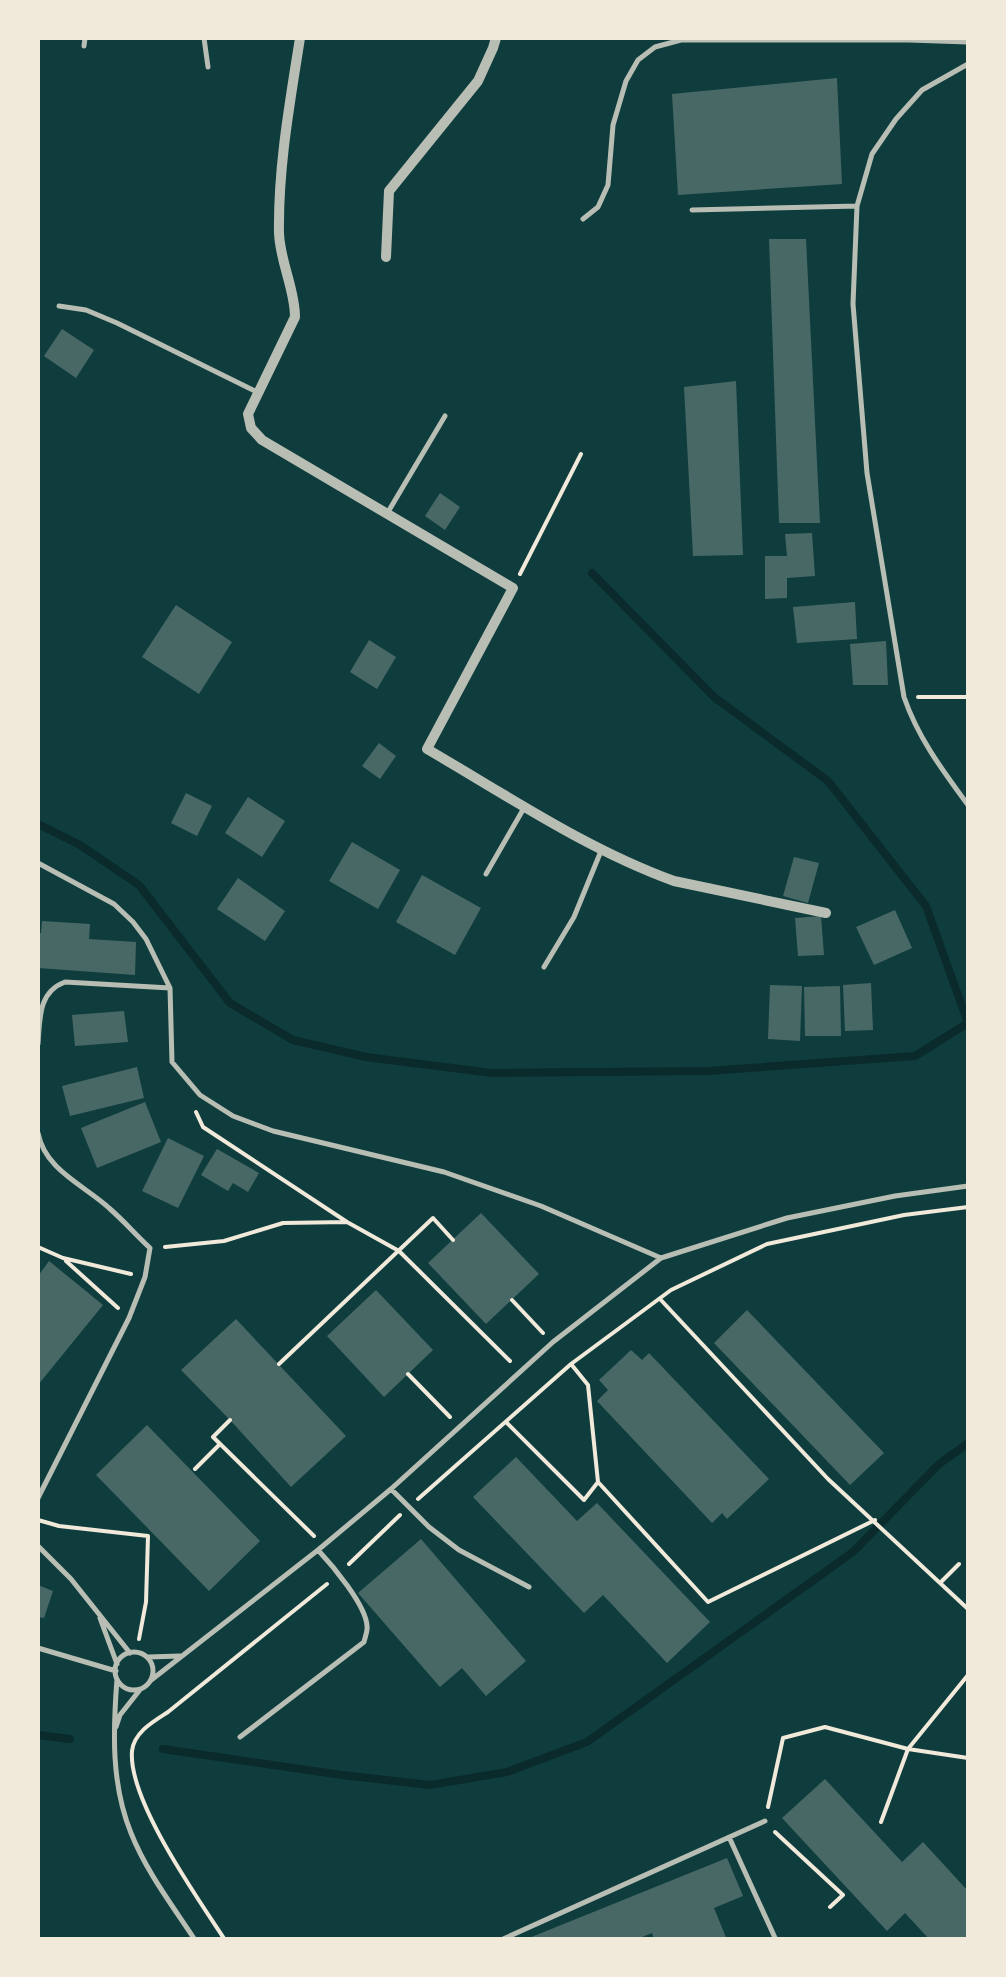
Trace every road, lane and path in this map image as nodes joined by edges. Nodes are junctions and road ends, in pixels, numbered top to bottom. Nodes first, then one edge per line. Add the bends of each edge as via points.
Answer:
1 (85, 38) edge
2 (204, 38) edge
3 (300, 38) edge
4 (496, 38) edge
5 (968, 42) edge
6 (84, 46) dead end
7 (968, 64) edge
8 (208, 67) dead end
9 (857, 206) junction
10 (692, 210) dead end
11 (584, 219) dead end
12 (386, 257) dead end
13 (59, 306) dead end
14 (260, 393) junction
15 (445, 416) dead end
16 (581, 454) dead end
17 (387, 513) junction
18 (513, 588) junction
19 (904, 697) junction
20 (968, 697) edge
21 (525, 806) junction
22 (968, 806) edge
23 (601, 851) junction
24 (38, 862) edge
25 (486, 874) dead end
26 (826, 913) dead end
27 (544, 967) dead end
28 (170, 988) junction
29 (38, 1044) edge
30 (196, 1111) dead end
31 (38, 1134) edge
32 (968, 1186) edge
33 (968, 1207) edge
34 (347, 1222) junction
35 (453, 1240) dead end
36 (38, 1246) edge
37 (150, 1248) junction
38 (400, 1251) junction
39 (63, 1258) junction
40 (661, 1258) junction
41 (145, 1277) junction
42 (660, 1299) junction
43 (512, 1300) dead end
44 (129, 1318) junction
45 (553, 1342) junction
46 (279, 1364) dead end
47 (570, 1364) junction
48 (521, 1372) junction
49 (408, 1374) dead end
50 (230, 1420) dead end
51 (506, 1422) junction
52 (459, 1427) junction
53 (220, 1444) junction
54 (195, 1469) dead end
55 (598, 1482) junction
56 (390, 1489) junction
57 (38, 1498) edge
58 (408, 1507) junction
59 (38, 1520) edge
60 (875, 1520) junction
61 (38, 1546) edge
62 (320, 1547) junction
63 (959, 1564) dead end
64 (340, 1573) junction
65 (941, 1582) junction
66 (529, 1587) dead end
67 (968, 1609) edge
68 (97, 1610) junction
69 (38, 1648) edge
70 (134, 1653) junction
71 (183, 1655) junction
72 (148, 1658) junction
73 (117, 1672) junction
74 (968, 1675) edge
75 (150, 1681) junction
76 (140, 1690) junction
77 (113, 1735) junction
78 (240, 1737) dead end
79 (908, 1749) junction
80 (968, 1758) edge
81 (764, 1821) junction
82 (881, 1822) dead end
83 (729, 1837) junction
84 (830, 1906) dead end
85 (195, 1940) edge
86 (225, 1940) edge
87 (501, 1940) edge
88 (776, 1940) edge

1 - 6 lane
2 - 8 lane
3 - 14 street via 279,238 295,318
4 - 12 street via 478,81 390,191
5 - 11 lane via 681,40 655,46 626,82 613,125 608,184
7 - 9 lane via 922,90 896,119 872,154
9 - 10 lane
9 - 19 lane via 853,304 867,473
13 - 14 lane via 117,323
14 - 17 street via 248,414 262,440
15 - 17 lane
16 - 18 path
17 - 18 street
18 - 21 street via 427,750
19 - 20 path
19 - 22 lane via 914,724
21 - 23 street
21 - 25 lane
23 - 26 street via 674,881
23 - 27 lane
24 - 28 lane via 114,904 133,922
28 - 29 lane via 65,982 52,987 42,1004
28 - 40 lane via 172,1062 200,1096 233,1116 444,1172
30 - 34 path via 204,1127
31 - 37 lane via 61,1171
32 - 40 lane via 787,1218
33 - 42 path via 767,1244
34 - 37 path via 283,1223 224,1241
34 - 38 path
35 - 38 path via 433,1218
36 - 39 path
37 - 41 lane
38 - 46 path
38 - 48 path
39 - 41 path
39 - 44 path
40 - 45 lane
41 - 44 lane
42 - 47 path
42 - 60 path
43 - 45 path
44 - 57 lane
45 - 48 lane
47 - 51 path
47 - 55 path via 588,1385
48 - 52 lane
49 - 52 path
50 - 53 path via 213,1437
51 - 55 path via 584,1500
51 - 58 path
52 - 56 lane
53 - 54 path
53 - 62 path
55 - 60 path via 708,1602
56 - 58 lane
56 - 62 lane
58 - 64 path
58 - 66 lane via 460,1550
59 - 70 path via 148,1536 146,1602
60 - 65 path
61 - 68 lane
62 - 64 lane
62 - 71 lane
63 - 65 path
64 - 78 lane via 367,1626 364,1642
64 - 86 path via 145,1728 132,1748 149,1814
65 - 67 path
68 - 70 lane
68 - 73 lane
69 - 73 lane
70 - 72 lane
70 - 73 lane via 120,1659
71 - 72 lane
71 - 75 lane
72 - 75 lane
73 - 76 lane via 126,1689
73 - 77 lane
74 - 79 path
75 - 76 lane
76 - 77 lane
77 - 85 lane via 130,1832
79 - 80 path
79 - 81 path via 825,1727 783,1738
79 - 82 path
81 - 83 lane
81 - 84 path via 843,1895
83 - 87 lane
83 - 88 lane

